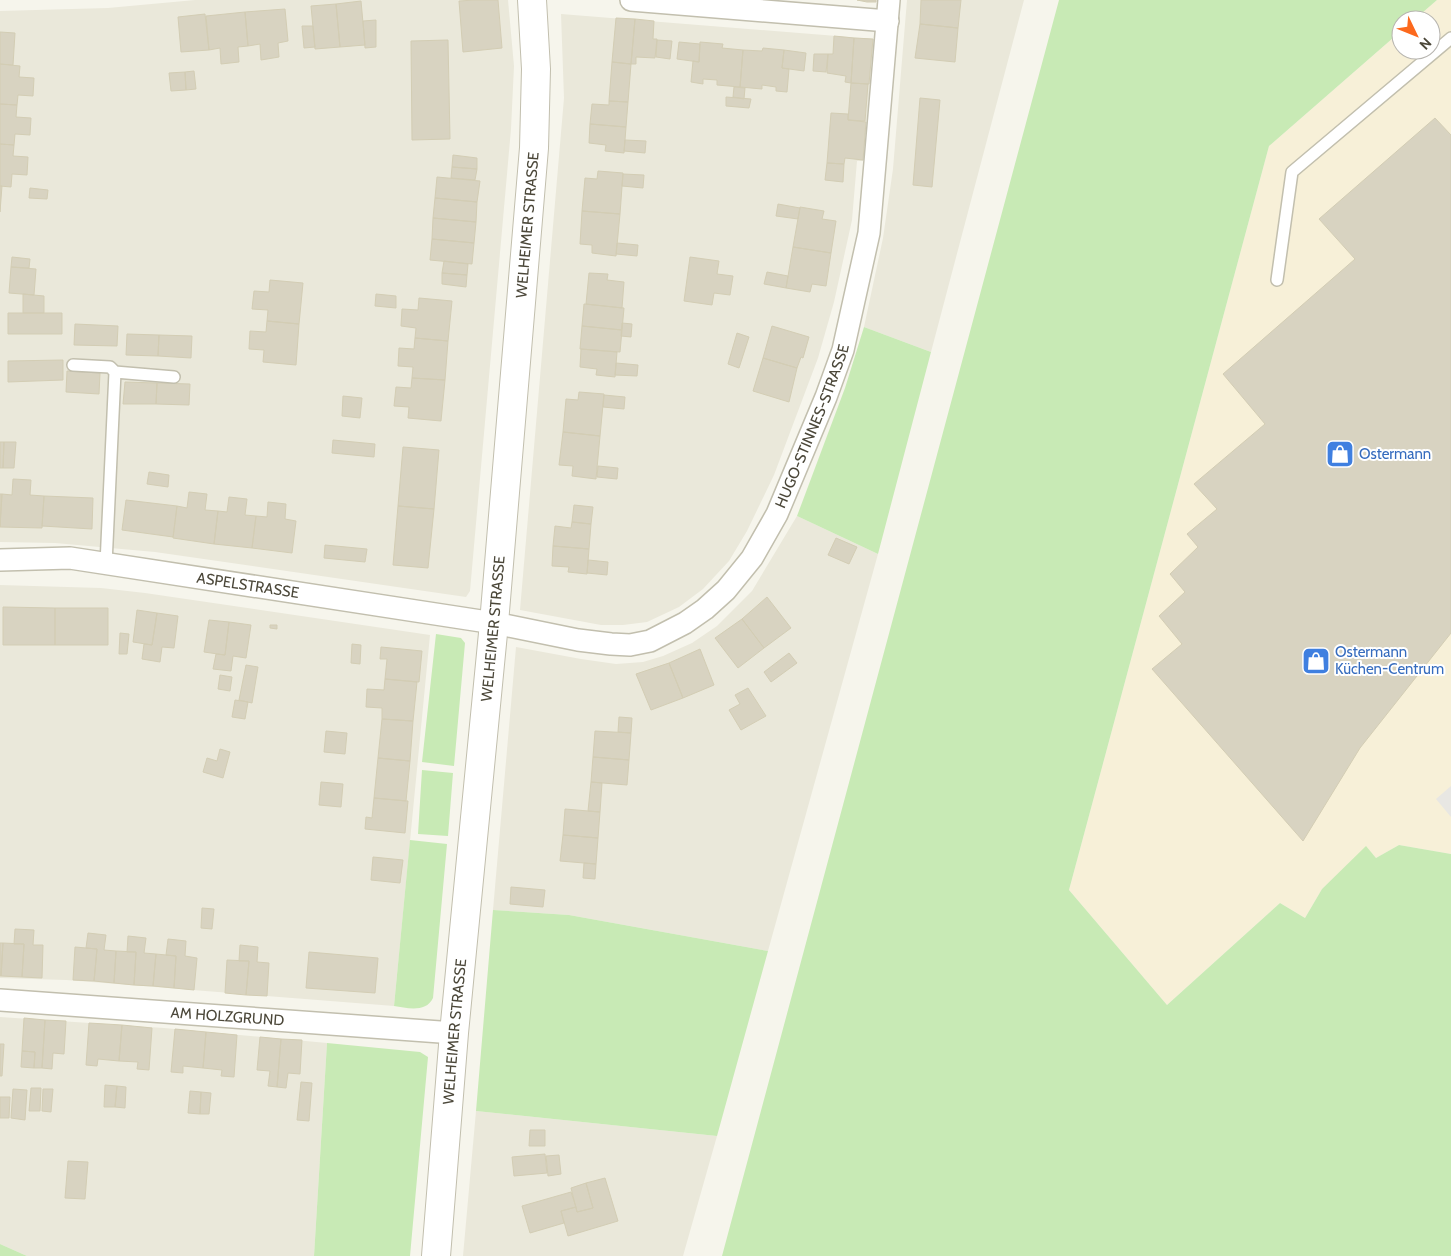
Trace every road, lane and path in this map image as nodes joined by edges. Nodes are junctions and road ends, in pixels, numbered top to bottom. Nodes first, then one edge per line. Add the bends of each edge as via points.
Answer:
1 (532, 0) edge
2 (631, 0) edge
3 (889, 0) edge
4 (888, 21) junction
5 (1451, 38) edge
6 (1277, 280) dead end
7 (73, 365) dead end
8 (114, 372) junction
9 (174, 377) dead end
10 (0, 560) edge
11 (106, 564) junction
12 (494, 623) junction
13 (0, 1000) edge
14 (454, 1033) junction
15 (436, 1256) edge

1 - 12 street, WELHEIMER STRASSE via 536,69 534,148
2 - 4 street
3 - 4 street, HUGO-STINNES-STRASSE
4 - 12 street, HUGO-STINNES-STRASSE via 869,233 843,350 777,514 752,558 726,590 705,609 650,641 611,644
5 - 6 lane via 1292,172
7 - 8 lane via 110,367
8 - 9 lane
8 - 11 lane
10 - 11 street, ASPELSTRASSE via 70,558
11 - 12 street, ASPELSTRASSE
12 - 14 street, WELHEIMER STRASSE
13 - 14 street, AM HOLZGRUND
14 - 15 street, WELHEIMER STRASSE

